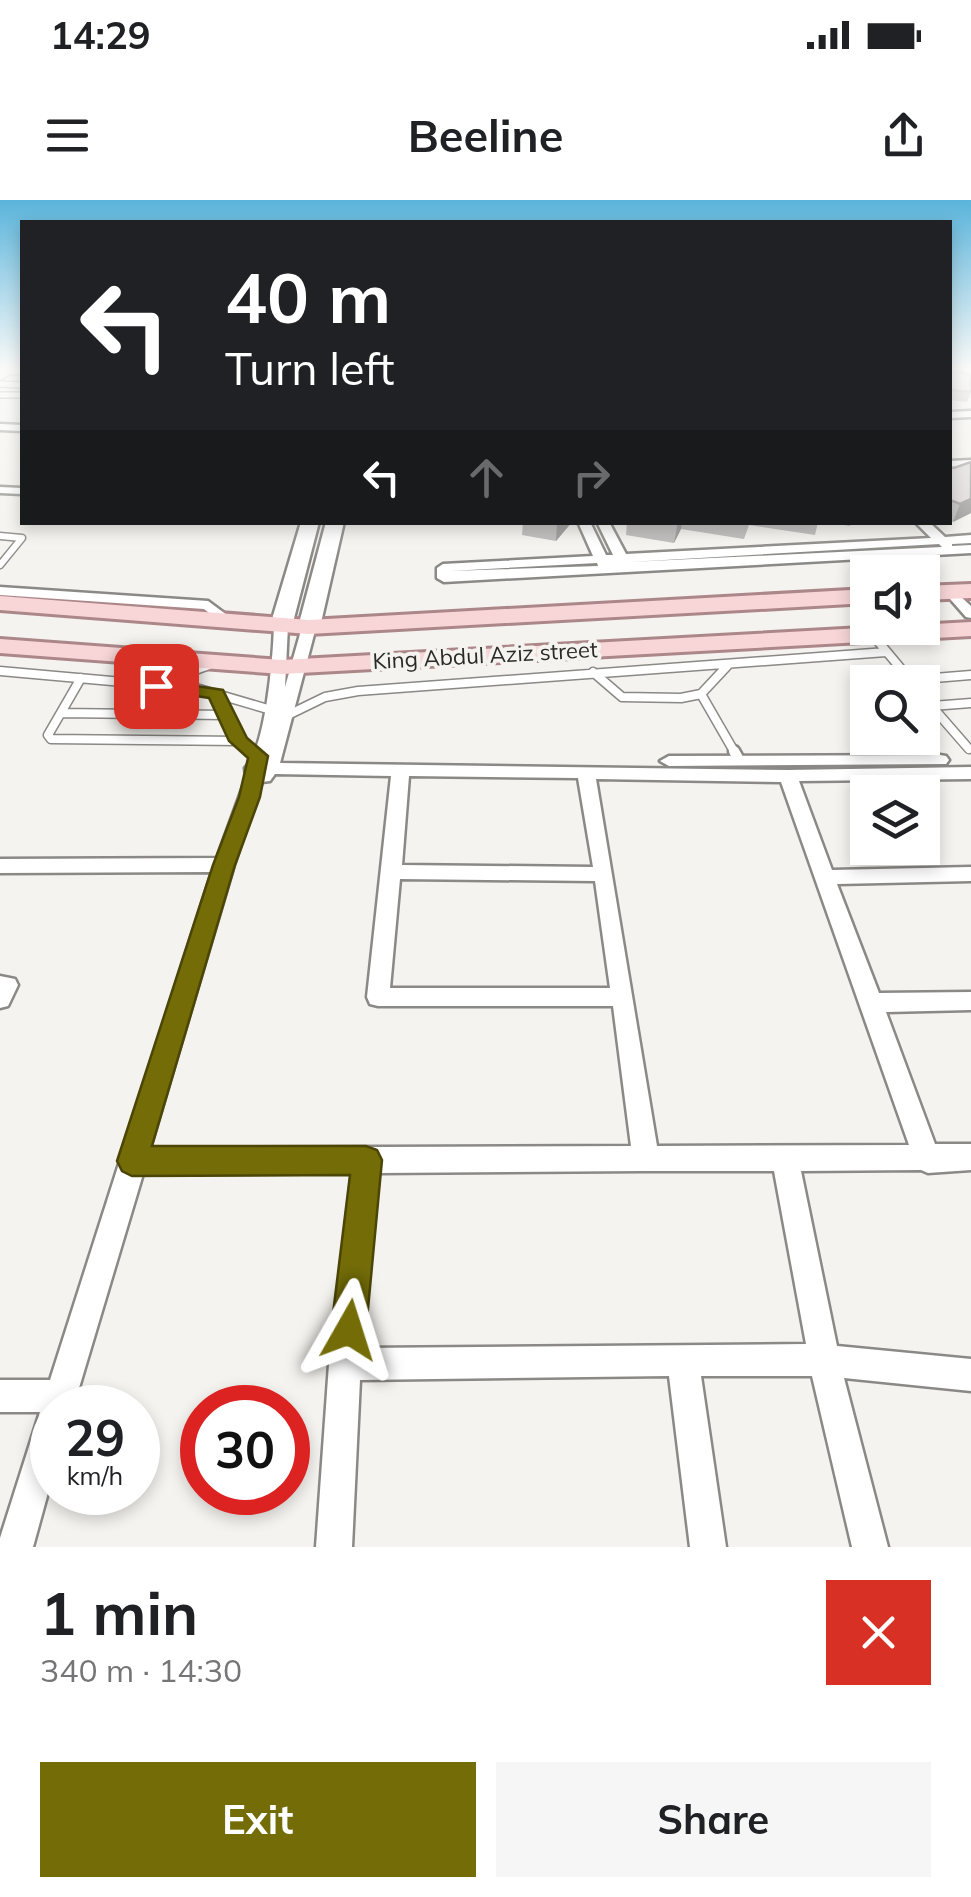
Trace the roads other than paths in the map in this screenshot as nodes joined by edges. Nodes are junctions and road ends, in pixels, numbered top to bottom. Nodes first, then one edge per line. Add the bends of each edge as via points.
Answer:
1 (309, 525) edge
2 (334, 525) edge
3 (585, 525) edge
4 (604, 525) edge
5 (908, 525) edge
6 (923, 525) edge
7 (0, 536) edge
8 (971, 539) edge
9 (938, 546) junction
10 (971, 549) edge
11 (624, 564) junction
12 (0, 565) edge
13 (604, 565) junction
14 (0, 591) edge
15 (961, 592) edge
16 (850, 597) edge
17 (0, 604) edge
18 (971, 614) edge
19 (232, 624) junction
20 (281, 626) junction
21 (310, 627) junction
22 (971, 630) edge
23 (940, 634) edge
24 (850, 645) edge
25 (864, 645) edge
26 (881, 645) edge
27 (0, 646) edge
28 (564, 662) junction
29 (214, 663) junction
30 (730, 663) junction
31 (898, 665) edge
32 (291, 667) junction
33 (0, 671) edge
34 (593, 672) junction
35 (971, 675) edge
36 (81, 678) junction
37 (940, 678) edge
38 (156, 686) junction
39 (216, 694) junction
40 (702, 694) junction
41 (971, 703) edge
42 (940, 705) edge
43 (61, 712) junction
44 (278, 713) junction
45 (225, 715) junction
46 (940, 716) edge
47 (239, 741) junction
48 (970, 755) edge
49 (739, 760) junction
50 (263, 763) junction
51 (400, 772) junction
52 (971, 773) edge
53 (586, 774) junction
54 (788, 776) junction
55 (224, 865) junction
56 (0, 866) edge
57 (391, 872) junction
58 (604, 874) junction
59 (971, 874) edge
60 (823, 877) junction
61 (0, 985) edge
62 (623, 997) junction
63 (0, 999) edge
64 (971, 1001) edge
65 (870, 1003) junction
66 (785, 1157) junction
67 (971, 1157) edge
68 (366, 1160) junction
69 (646, 1160) junction
70 (928, 1160) junction
71 (132, 1161) junction
72 (683, 1360) junction
73 (824, 1360) junction
74 (345, 1364) junction
75 (971, 1375) edge
76 (64, 1385) edge
77 (0, 1396) edge
78 (30, 1403) edge
79 (30, 1498) edge
80 (15, 1547) edge
81 (334, 1547) edge
82 (708, 1547) edge
83 (870, 1547) edge

1 - 20 main road
2 - 21 main road
3 - 13 street
4 - 11 street
5 - 9 street
6 - 9 street
7 - 12 lane via 22,538
8 - 9 street
9 - 10 street
9 - 11 street
11 - 13 street
13 - 13 street via 443,568 444,578
14 - 19 street via 208,606
15 - 18 street
16 - 21 main road, King Abdul Aziz street
17 - 19 main road, King Abdul Aziz street
19 - 20 main road, King Abdul Aziz street
20 - 21 main road, King Abdul Aziz street
20 - 32 street
21 - 32 street
22 - 23 main road, King Abdul Aziz street
24 - 28 main road, King Abdul Aziz street
25 - 30 lane
26 - 31 lane
27 - 29 main road, King Abdul Aziz street
28 - 32 main road, King Abdul Aziz street
28 - 34 lane
28 - 44 lane via 340,693
29 - 32 main road, King Abdul Aziz street
29 - 38 lane
30 - 34 lane
30 - 40 lane
32 - 44 street
33 - 36 lane
34 - 40 lane via 622,697
35 - 37 lane
36 - 38 lane
36 - 43 lane
38 - 39 lane
39 - 44 lane
39 - 45 lane
40 - 49 lane
41 - 42 lane
43 - 45 lane
43 - 47 lane via 51,738
44 - 50 street
45 - 47 lane
46 - 48 lane
47 - 50 lane
48 - 49 street
49 - 50 street
50 - 51 street
50 - 55 street
51 - 53 street
51 - 57 street
52 - 54 street
53 - 54 street
53 - 58 street
54 - 60 street
55 - 56 street
55 - 71 street
57 - 58 street
57 - 62 street via 378,997
58 - 62 street
59 - 60 street
60 - 65 street
61 - 63 street via 7,985
62 - 69 street
64 - 65 street
65 - 70 street
66 - 69 street
66 - 70 street
66 - 73 street
67 - 70 street
68 - 69 street
68 - 71 street
68 - 74 street
71 - 76 street
72 - 73 street
72 - 74 street
72 - 82 street
73 - 75 street
73 - 83 street
74 - 81 street
77 - 78 street
79 - 80 street

